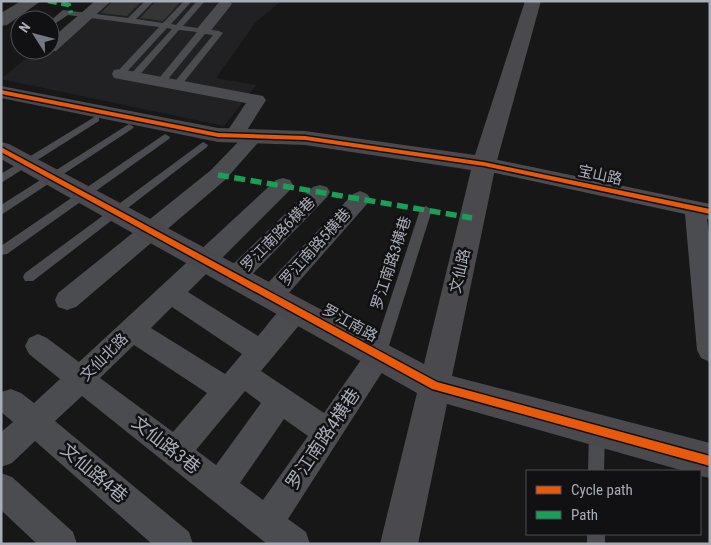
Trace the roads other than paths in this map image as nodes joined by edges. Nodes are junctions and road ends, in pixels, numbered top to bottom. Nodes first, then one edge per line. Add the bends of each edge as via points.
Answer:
1 (33, 1) edge
2 (104, 1) edge
3 (138, 1) edge
4 (150, 1) edge
5 (188, 1) edge
6 (201, 1) edge
7 (533, 1) edge
8 (226, 3) edge
9 (88, 15) junction
10 (60, 17) edge
11 (119, 19) junction
12 (130, 21) junction
13 (1, 22) edge
14 (166, 26) junction
15 (177, 27) junction
16 (203, 31) junction
17 (60, 39) edge
18 (126, 76) junction
19 (169, 84) junction
20 (1, 92) edge
21 (96, 120) dead end
22 (129, 127) dead end
23 (244, 136) junction
24 (165, 137) dead end
25 (203, 145) dead end
26 (1, 149) edge
27 (27, 163) junction
28 (484, 164) junction
29 (53, 177) junction
30 (1, 179) edge
31 (283, 186) dead end
32 (320, 192) dead end
33 (84, 194) junction
34 (360, 199) dead end
35 (426, 210) dead end
36 (703, 210) edge
37 (1, 211) edge
38 (116, 211) junction
39 (151, 231) junction
40 (3, 251) dead end
41 (204, 259) junction
42 (29, 277) dead end
43 (235, 277) junction
44 (170, 293) junction
45 (271, 296) junction
46 (67, 300) dead end
47 (297, 310) junction
48 (132, 329) junction
49 (38, 346) dead end
50 (710, 350) edge
51 (260, 352) junction
52 (379, 355) junction
53 (82, 380) junction
54 (234, 382) junction
55 (435, 386) junction
56 (280, 400) junction
57 (11, 402) dead end
58 (35, 422) junction
59 (597, 430) junction
60 (327, 432) junction
61 (1, 452) edge
62 (175, 452) junction
63 (710, 461) edge
64 (596, 470) edge
65 (220, 486) junction
66 (1, 488) edge
67 (267, 523) junction
68 (62, 544) edge
69 (177, 544) edge
70 (294, 544) edge
71 (399, 544) edge

1 - 13 street
2 - 9 street
3 - 11 lane
4 - 12 lane
5 - 14 lane
6 - 15 lane
7 - 28 street, 文仙路
8 - 16 street
9 - 10 lane via 66,12
9 - 11 lane
9 - 17 street
11 - 12 lane
12 - 14 lane
14 - 15 lane
14 - 18 lane
15 - 16 lane
15 - 18 lane
16 - 19 lane
16 - 19 lane via 219,33
18 - 19 street
19 - 23 street via 258,100
20 - 23 street via 218,135
21 - 27 lane
22 - 29 lane
23 - 28 street via 305,138
23 - 39 street via 218,175
24 - 33 lane
25 - 38 lane
26 - 27 street, 罗江南路
27 - 29 street, 罗江南路
27 - 30 lane
28 - 36 street, 宝山路
28 - 55 street, 文仙路
29 - 33 street, 罗江南路
29 - 37 lane
31 - 41 street, 文仙北路
32 - 43 street, 罗江南路6横巷
33 - 38 street, 罗江南路
33 - 40 lane
34 - 45 street, 罗江南路5横巷
35 - 52 lane, 罗江南路3横巷
36 - 50 street
38 - 39 street, 罗江南路
38 - 42 lane
39 - 41 street, 罗江南路
39 - 46 street
41 - 43 street, 罗江南路
41 - 44 street, 文仙北路
43 - 45 street, 罗江南路
44 - 48 street, 文仙北路
44 - 51 street
45 - 47 street, 罗江南路
47 - 51 street
47 - 52 street, 罗江南路
48 - 53 street, 文仙北路
48 - 54 street
49 - 53 street, 文仙路3巷
51 - 54 street
52 - 55 street, 罗江南路
52 - 60 street, 罗江南路4横巷
53 - 58 street, 文仙北路 via 48,407
53 - 62 street, 文仙路3巷
54 - 56 street
54 - 62 street
55 - 59 street, 罗江南路
55 - 71 street, 文仙路
56 - 60 street
56 - 65 street
57 - 58 street, 文仙路4巷
58 - 61 street, 文仙北路
58 - 69 street, 文仙路4巷
59 - 63 street, 罗江南路
59 - 64 lane
60 - 67 street, 罗江南路4横巷
62 - 65 street, 文仙路3巷
65 - 67 street, 文仙路3巷
66 - 68 street
67 - 70 street, 文仙路3巷

